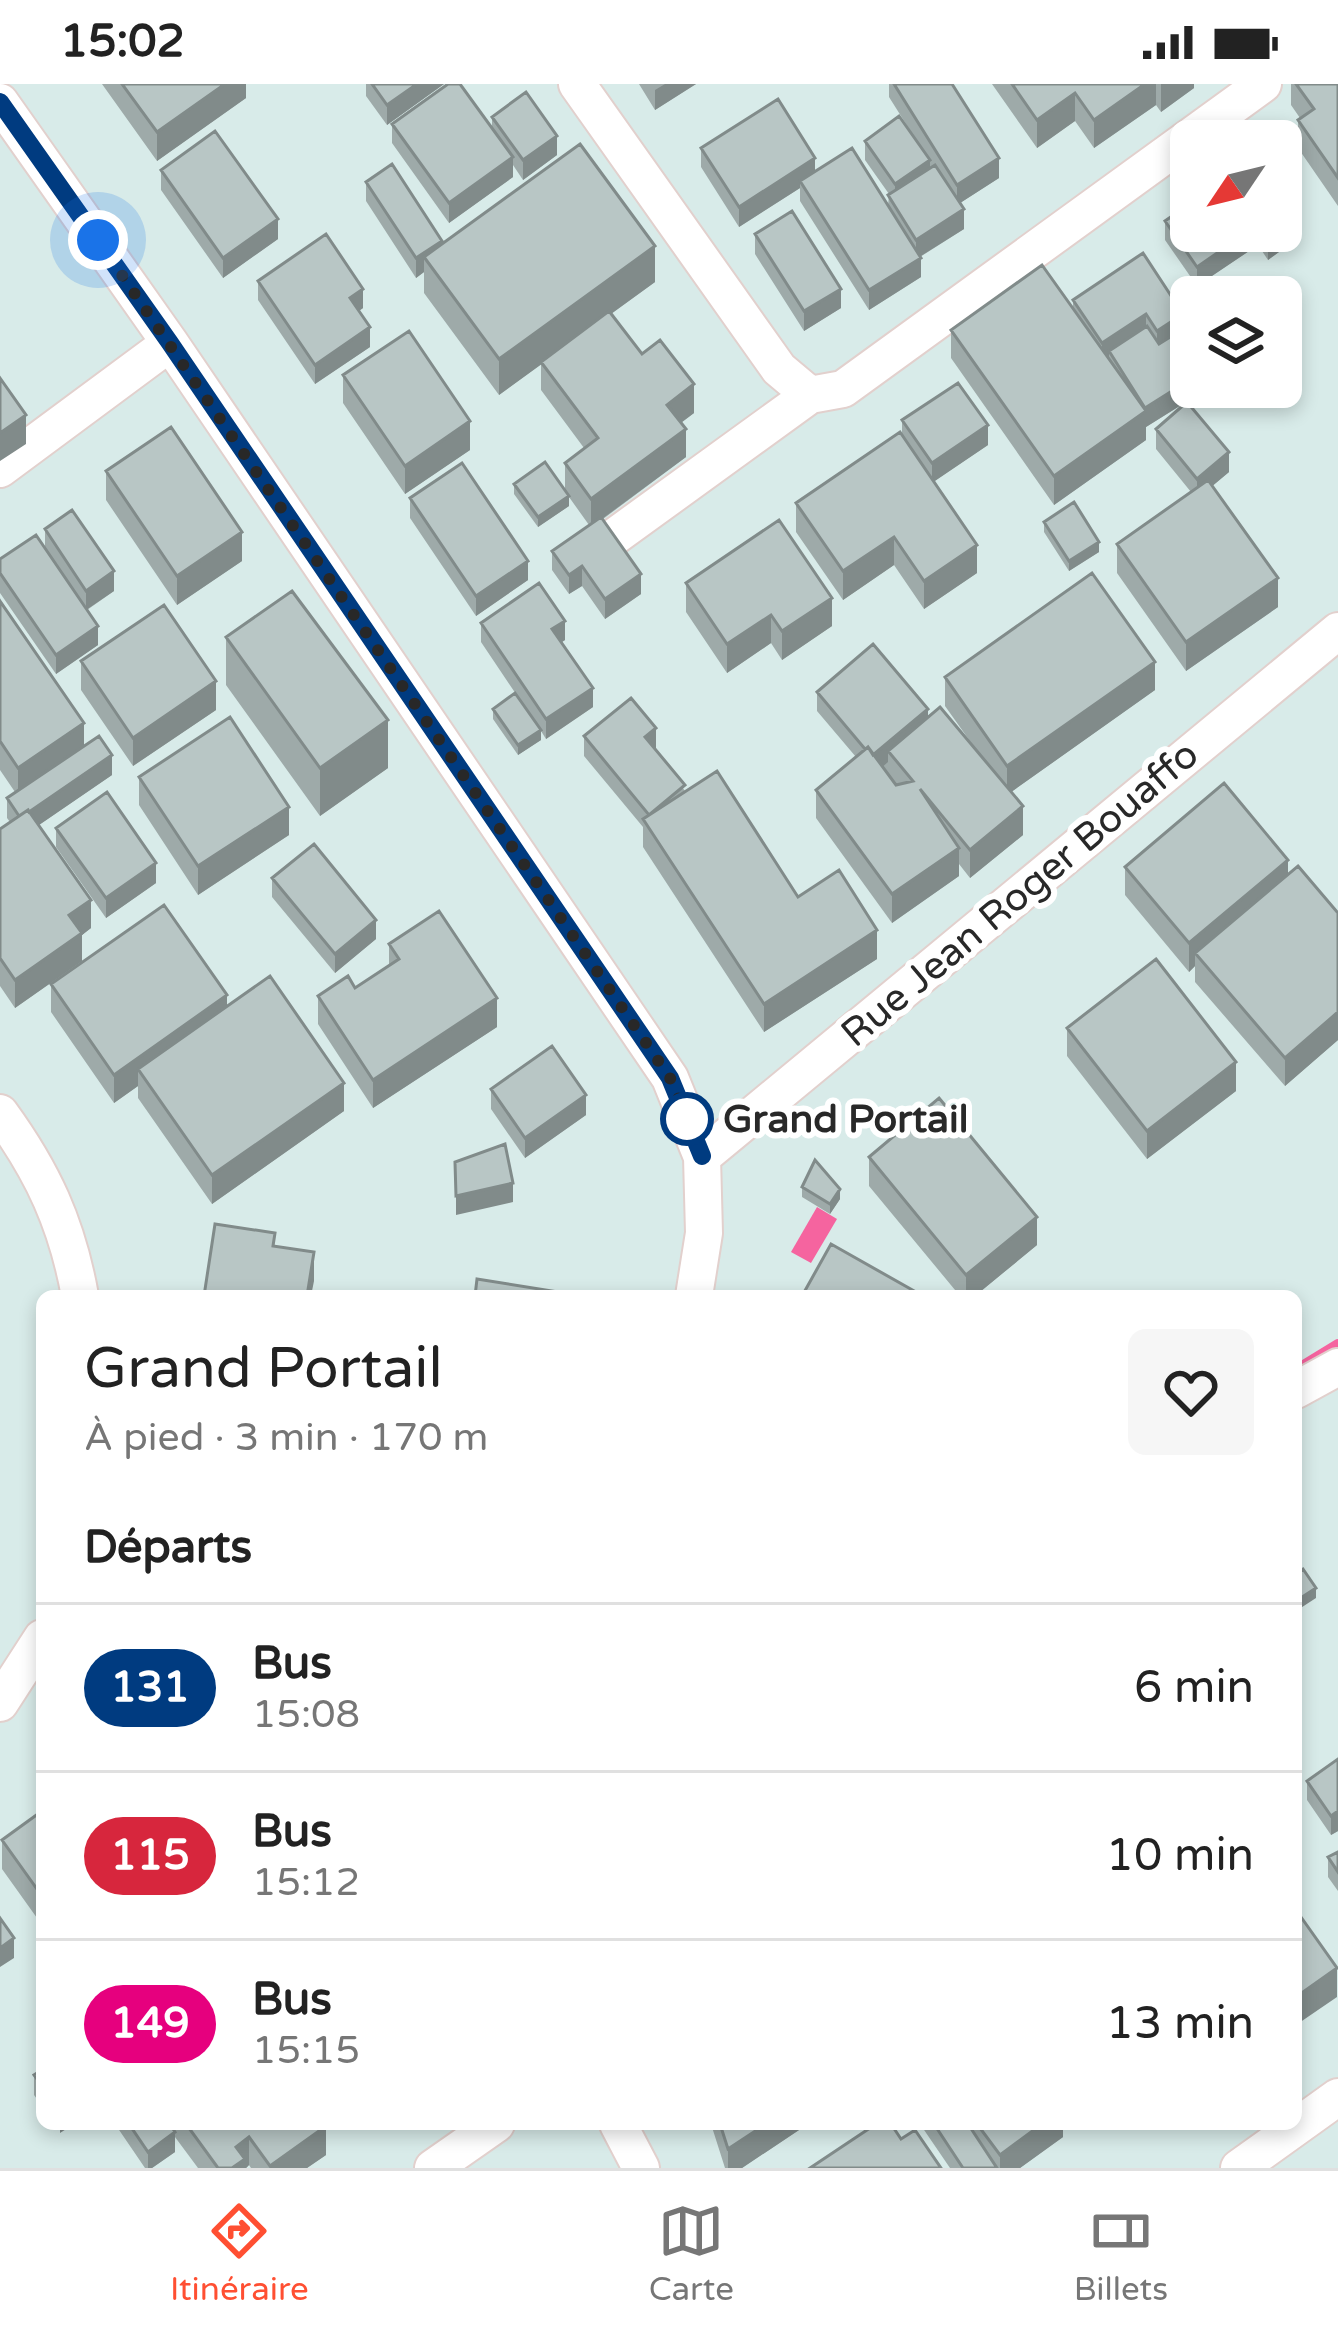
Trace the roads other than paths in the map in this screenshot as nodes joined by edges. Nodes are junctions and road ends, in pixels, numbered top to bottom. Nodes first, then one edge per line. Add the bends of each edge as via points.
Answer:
1 (577, 84) edge
2 (1263, 84) edge
3 (0, 102) edge
4 (170, 343) junction
5 (810, 395) junction
6 (0, 469) edge
7 (614, 537) edge
8 (1338, 631) edge
9 (0, 1112) edge
10 (702, 1156) junction
11 (79, 1290) edge
12 (695, 1290) edge
13 (1338, 1367) edge
14 (1302, 1387) edge
15 (36, 1648) edge
16 (0, 1703) edge
17 (1338, 2097) edge
18 (1302, 2123) edge
19 (487, 2130) edge
20 (621, 2130) edge
21 (1292, 2130) edge
22 (433, 2168) edge
23 (641, 2168) edge
24 (1239, 2168) edge

1 - 5 street via 779,369
2 - 5 street via 843,388
3 - 4 street
4 - 6 street
4 - 10 street via 670,1078
5 - 7 street
8 - 10 street, Rue Jean Roger Bouaffo
9 - 11 street via 37,1164
10 - 12 street via 704,1233
13 - 14 street
15 - 16 street
17 - 18 street
19 - 22 street
20 - 23 street
21 - 24 street

